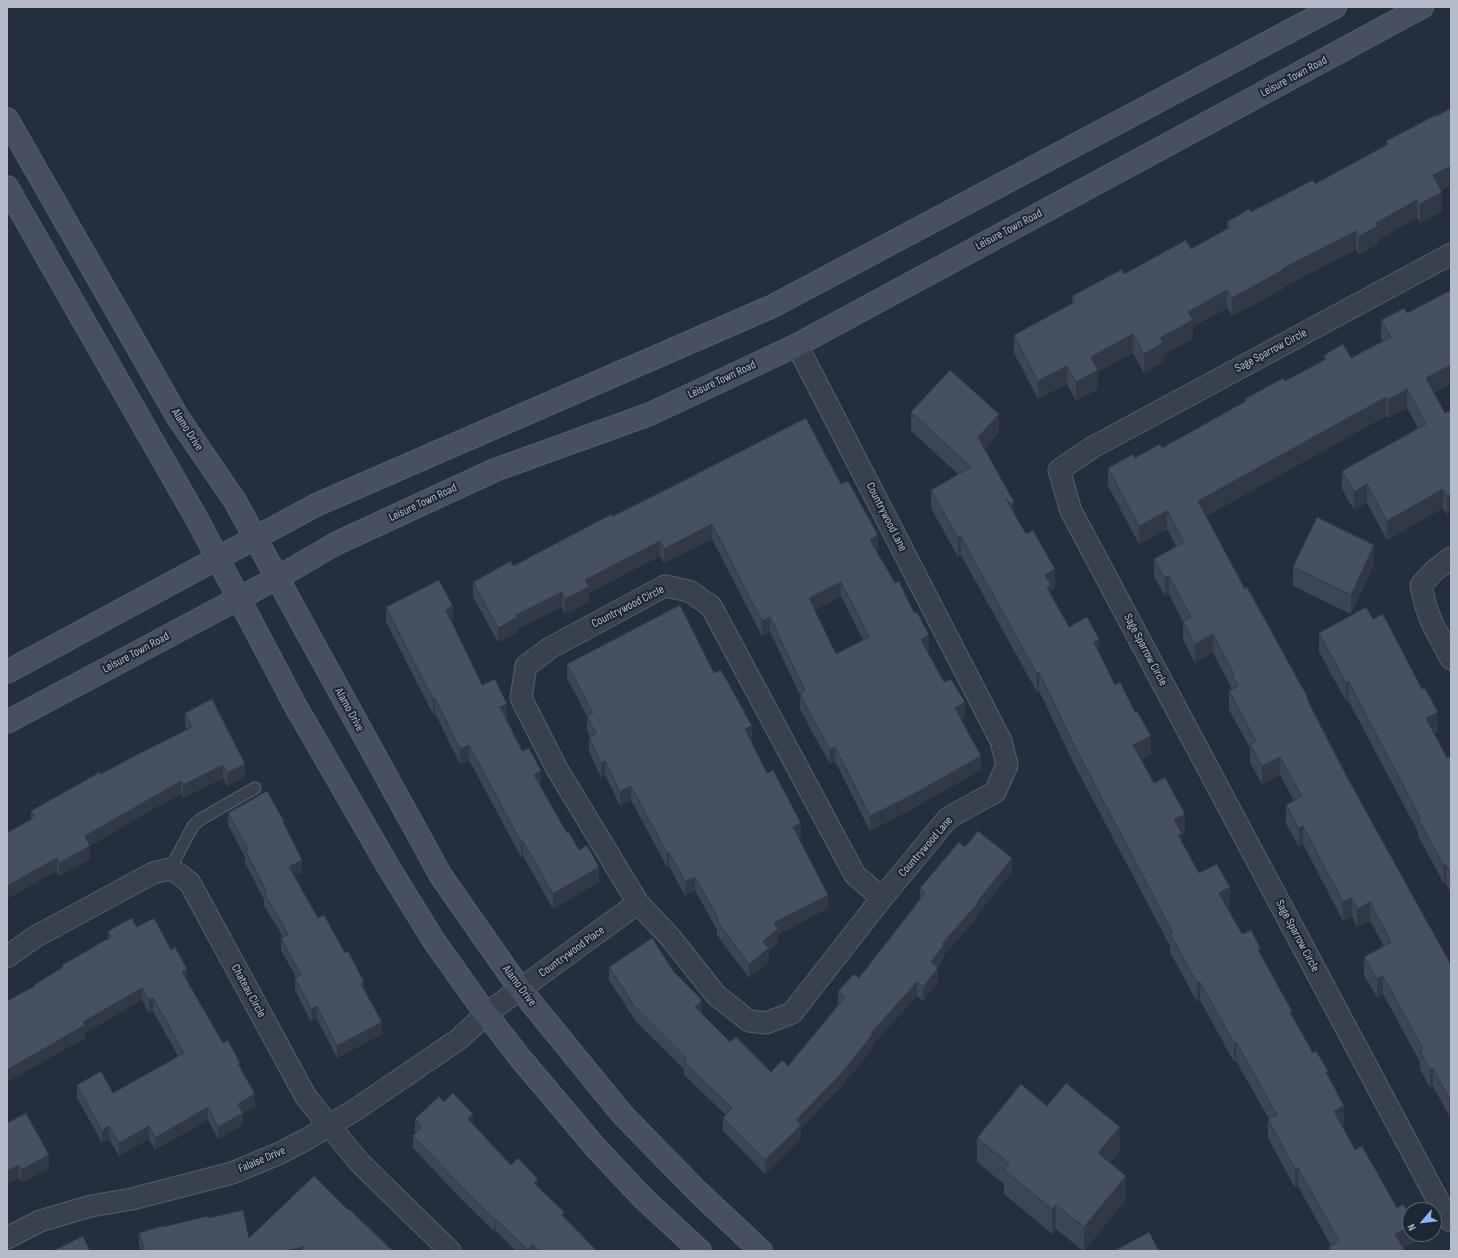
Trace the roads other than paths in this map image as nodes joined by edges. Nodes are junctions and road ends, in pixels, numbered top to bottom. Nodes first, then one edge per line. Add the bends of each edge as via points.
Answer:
1 (1335, 7) edge
2 (1422, 7) edge
3 (7, 119) edge
4 (7, 187) edge
5 (1451, 254) edge
6 (797, 345) junction
7 (255, 538) junction
8 (217, 558) junction
9 (1451, 558) edge
10 (277, 578) junction
11 (238, 598) junction
12 (1451, 659) edge
13 (7, 672) edge
14 (7, 722) edge
15 (255, 788) dead end
16 (170, 869) junction
17 (882, 898) junction
18 (638, 903) junction
19 (7, 957) edge
20 (520, 989) junction
21 (486, 1014) junction
22 (329, 1126) junction
23 (1451, 1221) edge
24 (7, 1238) edge
25 (450, 1251) edge
26 (700, 1251) edge
27 (761, 1251) edge

1 - 7 main road via 773,306 316,505
2 - 6 main road, Leisure Town Road
3 - 7 main road, Alamo Drive via 177,416 235,501
4 - 8 main road
5 - 23 street, Sage Sparrow Circle via 1093,447 1059,470 1071,511
6 - 10 main road, Leisure Town Road via 650,414 495,470 334,544
6 - 17 street, Countrywood Lane via 1001,741 1007,765 994,792 948,818
7 - 8 main road
7 - 10 main road, Alamo Drive
8 - 11 main road
8 - 13 main road
9 - 12 street via 1434,570 1421,585 1432,622
10 - 11 main road, Leisure Town Road
10 - 20 main road, Alamo Drive via 442,876
11 - 14 main road, Leisure Town Road
11 - 21 main road via 295,705 389,868 434,941
15 - 16 lane via 193,826
16 - 19 street via 153,873 132,884 35,937
16 - 22 street, Chateau Circle via 190,884 306,1097
17 - 18 street, Countrywood Lane via 792,1014 766,1023 749,1021 716,995 670,937
17 - 18 street, Countrywood Circle via 855,874 711,606 689,591 665,586 550,648 526,666 521,698 557,769
18 - 20 street, Countrywood Place
20 - 21 street, Countrywood Place
20 - 27 main road, Alamo Drive via 622,1114
21 - 22 street, Falaise Drive via 459,1039
21 - 26 main road via 596,1148 643,1198
22 - 24 street, Falaise Drive via 278,1154 232,1173 132,1199 91,1206 40,1221
22 - 25 street, Chateau Circle via 359,1162

